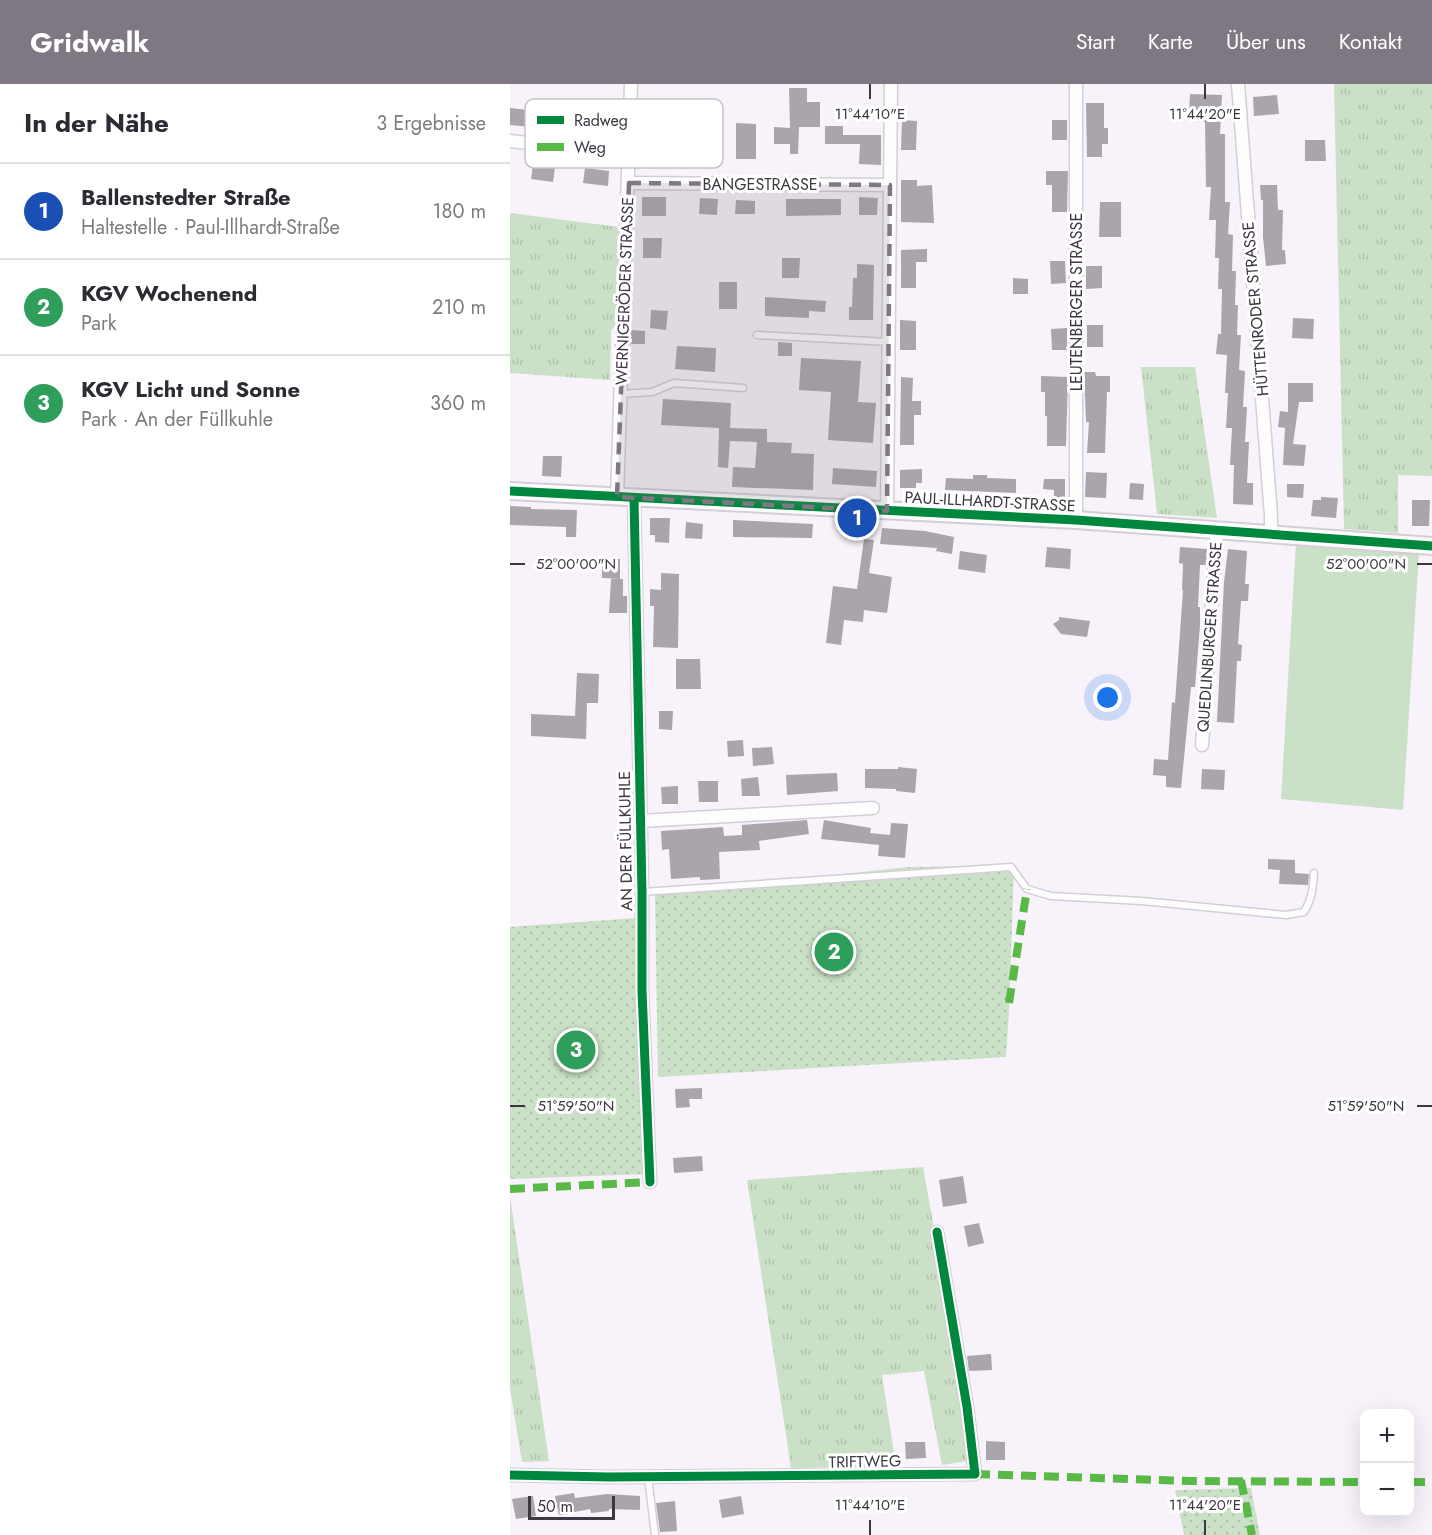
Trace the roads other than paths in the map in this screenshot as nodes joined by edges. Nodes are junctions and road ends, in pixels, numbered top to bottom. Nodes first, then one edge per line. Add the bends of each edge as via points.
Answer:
1 (631, 84) edge
2 (891, 84) edge
3 (1076, 84) edge
4 (1238, 84) edge
5 (631, 99) edge
6 (510, 141) edge
7 (525, 143) edge
8 (629, 168) edge
9 (629, 183) junction
10 (890, 185) junction
11 (757, 335) dead end
12 (889, 342) junction
13 (743, 388) dead end
14 (620, 394) junction
15 (510, 491) edge
16 (625, 498) junction
17 (887, 511) junction
18 (1076, 520) junction
19 (1216, 529) junction
20 (1271, 533) junction
21 (1432, 546) edge
22 (1202, 745) dead end
23 (873, 808) dead end
24 (640, 821) junction
25 (1314, 873) dead end
26 (642, 892) junction
27 (650, 1182) dead end
28 (937, 1232) dead end
29 (510, 1475) edge
30 (648, 1477) junction
31 (655, 1535) edge

1 - 5 street, WERNIGERÖDER STRASSE
2 - 10 street
3 - 18 street, LEUTENBERGER STRASSE
4 - 20 street, HÜTTENRODER STRASSE
6 - 7 street
8 - 9 street, WERNIGERÖDER STRASSE
9 - 10 street, BANGESTRASSE
9 - 14 street, WERNIGERÖDER STRASSE
10 - 12 street
11 - 12 lane
12 - 17 street
13 - 14 lane via 674,383 652,392
14 - 16 street, WERNIGERÖDER STRASSE
15 - 16 street, PAUL-ILLHARDT-STRASSE
16 - 17 street, PAUL-ILLHARDT-STRASSE
16 - 24 street, AN DER FÜLLKUHLE
17 - 18 street, PAUL-ILLHARDT-STRASSE
18 - 19 street, PAUL-ILLHARDT-STRASSE
19 - 20 street, PAUL-ILLHARDT-STRASSE
19 - 22 street, QUEDLINBURGER STRASSE
20 - 21 street, PAUL-ILLHARDT-STRASSE
23 - 24 street, AN DER FÜLLKUHLE
24 - 26 street, AN DER FÜLLKUHLE
25 - 26 lane via 1304,912 1286,915 1051,896 1027,889 1011,867
26 - 27 street, AN DER FÜLLKUHLE
28 - 30 street, TRIFTWEG via 975,1474
29 - 30 street, TRIFTWEG
30 - 31 lane

